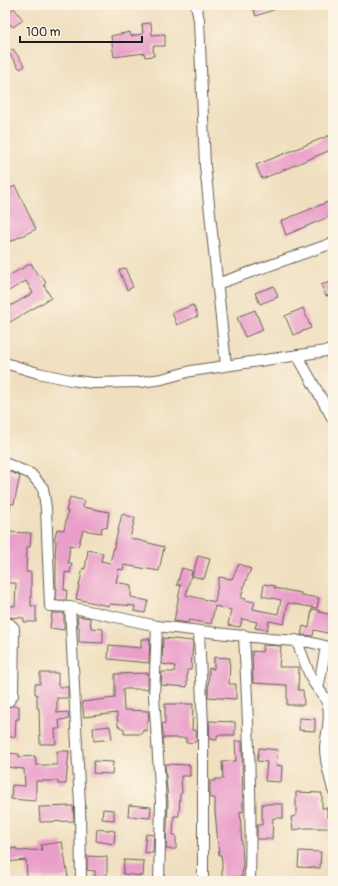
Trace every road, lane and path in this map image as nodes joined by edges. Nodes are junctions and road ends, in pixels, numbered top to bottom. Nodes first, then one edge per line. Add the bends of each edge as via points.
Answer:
1 (196, 5) edge
2 (333, 243) edge
3 (217, 284) junction
4 (333, 350) edge
5 (297, 355) junction
6 (5, 363) edge
7 (226, 365) junction
8 (333, 419) edge
9 (5, 463) edge
10 (70, 607) junction
11 (5, 623) edge
12 (157, 626) junction
13 (199, 631) junction
14 (244, 635) junction
15 (296, 640) junction
16 (330, 648) edge
17 (318, 689) junction
18 (5, 701) edge
19 (333, 790) edge
20 (81, 881) edge
21 (160, 881) edge
22 (203, 881) edge
23 (250, 881) edge

1 - 3 street via 200,34 205,166
2 - 3 street
3 - 7 street
4 - 5 street
5 - 7 street
5 - 8 street
6 - 7 street via 38,374 92,383 141,382
9 - 10 street via 30,474 42,488 46,508 50,606
10 - 12 street
10 - 20 street via 80,805
11 - 18 street via 14,628 14,655 13,695
12 - 13 street
12 - 21 street via 154,696 161,802
13 - 14 street
13 - 22 street via 203,726
14 - 15 street
14 - 23 street
15 - 16 street
15 - 17 street
16 - 17 street
17 - 19 street via 328,705 330,719 325,757

